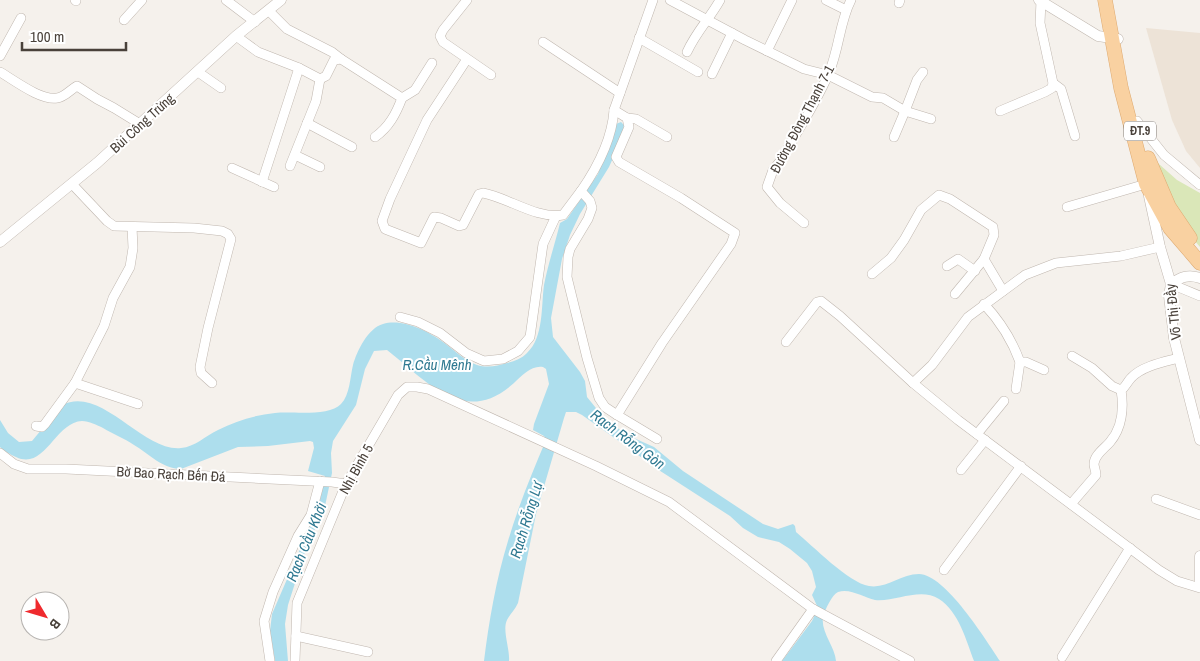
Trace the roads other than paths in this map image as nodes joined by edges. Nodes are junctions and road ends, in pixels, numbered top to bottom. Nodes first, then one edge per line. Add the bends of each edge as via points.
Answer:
1 (142, 0) edge
2 (226, 0) edge
3 (281, 0) edge
4 (467, 0) edge
5 (652, 0) edge
6 (670, 0) edge
7 (720, 0) edge
8 (792, 0) edge
9 (826, 0) edge
10 (851, 0) edge
11 (1040, 0) edge
12 (1105, 0) edge
13 (1112, 0) edge
14 (846, 10) junction
15 (268, 11) junction
16 (21, 18) dead end
17 (124, 20) dead end
18 (709, 20) junction
19 (255, 22) junction
20 (732, 34) junction
21 (236, 36) junction
22 (639, 38) junction
23 (1115, 38) junction
24 (543, 42) dead end
25 (767, 51) junction
26 (688, 52) dead end
27 (0, 56) edge
28 (341, 59) junction
29 (467, 59) junction
30 (432, 63) dead end
31 (298, 68) junction
32 (0, 72) edge
33 (198, 72) junction
34 (698, 72) dead end
35 (922, 72) dead end
36 (712, 74) dead end
37 (491, 75) dead end
38 (828, 75) junction
39 (320, 79) junction
40 (1053, 83) junction
41 (221, 88) dead end
42 (620, 93) junction
43 (402, 98) junction
44 (614, 110) junction
45 (905, 111) junction
46 (1000, 111) dead end
47 (627, 118) junction
48 (931, 119) dead end
49 (1136, 121) junction
50 (307, 123) junction
51 (140, 124) junction
52 (1075, 136) dead end
53 (375, 137) dead end
54 (667, 137) dead end
55 (894, 137) dead end
56 (352, 147) dead end
57 (295, 155) junction
58 (290, 166) dead end
59 (320, 167) dead end
60 (232, 168) dead end
61 (262, 182) junction
62 (72, 184) junction
63 (1146, 184) junction
64 (1200, 185) edge
65 (274, 186) dead end
66 (585, 196) junction
67 (1068, 207) dead end
68 (556, 216) junction
69 (804, 223) dead end
70 (132, 227) junction
71 (0, 242) edge
72 (1160, 247) junction
73 (1200, 250) edge
74 (984, 259) junction
75 (1200, 263) edge
76 (947, 266) dead end
77 (975, 271) junction
78 (872, 274) dead end
79 (1200, 278) edge
80 (1171, 284) junction
81 (1003, 291) junction
82 (955, 294) dead end
83 (1200, 296) edge
84 (984, 304) junction
85 (400, 317) dead end
86 (786, 342) dead end
87 (1072, 356) dead end
88 (1179, 358) junction
89 (1020, 362) junction
90 (1044, 370) dead end
91 (75, 383) junction
92 (212, 383) dead end
93 (913, 383) junction
94 (1016, 389) dead end
95 (1121, 390) junction
96 (1004, 401) dead end
97 (138, 404) dead end
98 (617, 415) junction
99 (36, 426) dead end
100 (977, 434) junction
101 (657, 439) dead end
102 (985, 440) junction
103 (1200, 440) edge
104 (0, 452) edge
105 (1021, 466) junction
106 (961, 470) dead end
107 (325, 481) junction
108 (346, 484) junction
109 (1156, 498) dead end
110 (1071, 504) junction
111 (1200, 515) edge
112 (1130, 548) junction
113 (1200, 556) edge
114 (944, 570) dead end
115 (1200, 587) edge
116 (814, 610) junction
117 (296, 636) junction
118 (368, 652) dead end
119 (1062, 657) dead end
120 (270, 661) edge
121 (295, 661) edge
122 (776, 661) edge
123 (910, 661) edge

1 - 17 street
2 - 19 street
3 - 15 street, Bùi Công Trừng
4 - 29 street via 440,36 443,42
5 - 22 street
6 - 18 street
7 - 18 street
8 - 25 street
9 - 14 street
10 - 14 street, Đường Đông Thạnh 7-1
11 - 23 street via 1098,36
11 - 40 street via 1040,23
12 - 23 main road, ĐT.9
13 - 23 main road, ĐT.9
14 - 38 street, Đường Đông Thạnh 7-1
15 - 19 street, Bùi Công Trừng
15 - 28 street via 287,29
16 - 27 street
18 - 20 street
18 - 26 street via 695,35
19 - 21 street, Bùi Công Trừng
20 - 25 street
20 - 36 street
21 - 31 street via 258,52
21 - 33 street, Bùi Công Trừng
22 - 34 street
22 - 42 street
23 - 49 main road, ĐT.9
23 - 63 main road, ĐT.9 via 1121,88
24 - 42 street
25 - 38 street via 804,69
28 - 39 street via 334,60 326,76
28 - 43 street
29 - 37 street
29 - 68 street via 427,120 390,199 382,221 385,229 421,243 434,217 463,225 479,194 483,193 507,199 531,211
30 - 43 street via 415,90
31 - 39 street
31 - 61 street
32 - 51 street via 39,94 55,98 78,86
33 - 41 street
33 - 51 street, Bùi Công Trừng
35 - 45 street
38 - 45 street
38 - 69 street, Đường Đông Thạnh 7-1 via 766,187
39 - 50 street
40 - 46 street via 1052,88 1045,92
40 - 52 street via 1061,89
42 - 44 street
43 - 53 street via 385,130
44 - 47 street
44 - 66 street via 609,137
45 - 48 street
45 - 55 street
47 - 54 street via 636,119
47 - 98 street via 628,127 616,157 619,162 735,233 732,244
49 - 64 street via 1164,155
49 - 73 main road, ĐT.9 via 1161,192 1178,222
50 - 56 street
50 - 57 street
51 - 62 street, Bùi Công Trừng
57 - 58 street
57 - 59 street
60 - 61 street
61 - 65 street
62 - 70 street via 107,221 114,226
62 - 71 street, Bùi Công Trừng
63 - 67 street
63 - 72 street, Võ Thị Đầy
63 - 75 main road, ĐT.9 via 1170,228
66 - 68 street via 564,215
66 - 98 street via 592,208 570,249 567,277 599,398
68 - 85 street via 543,244 530,337 518,352 503,359 484,361 466,353 440,333
70 - 91 street via 130,267
70 - 92 street via 222,231 231,239 200,367 201,373
72 - 80 street, Võ Thị Đầy
72 - 81 street via 1121,256 1056,263 1025,275
74 - 77 street
74 - 78 street via 994,235 992,226 939,194 921,210 891,258
74 - 81 street
76 - 77 street via 958,260
77 - 82 street
79 - 80 street via 1185,276
80 - 83 street
80 - 88 street, Võ Thị Đầy via 1169,296
81 - 84 street
84 - 89 street via 998,318
84 - 93 street via 968,317 932,365
86 - 93 street via 821,301
87 - 95 street
88 - 95 street via 1139,371
88 - 103 street, Võ Thị Đầy
89 - 90 street
89 - 94 street
91 - 97 street
91 - 99 street via 45,424
93 - 100 street
95 - 110 street via 1122,416 1117,430 1094,463 1096,475
96 - 100 street
98 - 101 street
100 - 102 street
102 - 105 street
102 - 106 street
104 - 107 street, Bờ Bao Rạch Bến Đá via 14,464 28,469
105 - 110 street
105 - 114 street
107 - 108 street, Bờ Bao Rạch Bến Đá
107 - 120 street via 273,592 264,621
108 - 116 street, Nhị Bình 5 via 398,395 407,387 428,389 669,502
108 - 117 street, Nhị Bình 5 via 297,603
109 - 111 street
110 - 112 street
112 - 115 street via 1177,581
112 - 119 street
113 - 115 street
116 - 122 street
116 - 123 street
117 - 118 street
117 - 121 street, Nhị Bình 5

